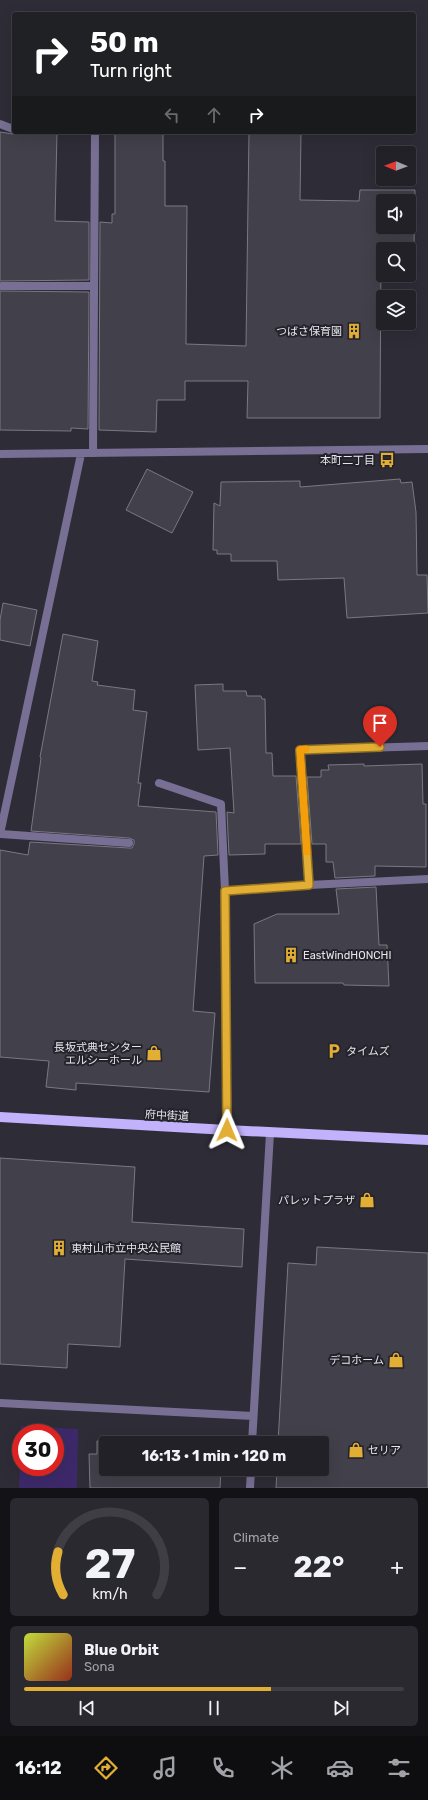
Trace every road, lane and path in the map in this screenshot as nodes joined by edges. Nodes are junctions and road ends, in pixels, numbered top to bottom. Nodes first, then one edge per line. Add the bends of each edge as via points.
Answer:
1 (0, 124) edge
2 (12, 129) edge
3 (95, 134) edge
4 (2, 286) dead end
5 (94, 286) junction
6 (428, 449) edge
7 (93, 453) junction
8 (0, 454) edge
9 (81, 454) junction
10 (428, 746) edge
11 (159, 783) dead end
12 (0, 834) edge
13 (129, 843) dead end
14 (428, 879) edge
15 (309, 885) junction
16 (225, 891) junction
17 (0, 1117) edge
18 (227, 1130) junction
19 (270, 1132) junction
20 (428, 1140) edge
21 (0, 1403) edge
22 (253, 1416) junction
23 (252, 1436) edge
24 (251, 1476) edge
25 (250, 1488) edge

1 - 2 street
3 - 5 street
4 - 5 street
5 - 7 street
6 - 7 street
7 - 9 street
8 - 9 street
9 - 12 street
10 - 15 street via 300,750
11 - 16 street via 221,804
12 - 13 street
14 - 15 street
15 - 16 street
16 - 18 street
17 - 18 main road, 府中街道
18 - 19 main road, 府中街道
19 - 20 main road, 府中街道
19 - 22 street
21 - 22 street
22 - 23 street
24 - 25 street

